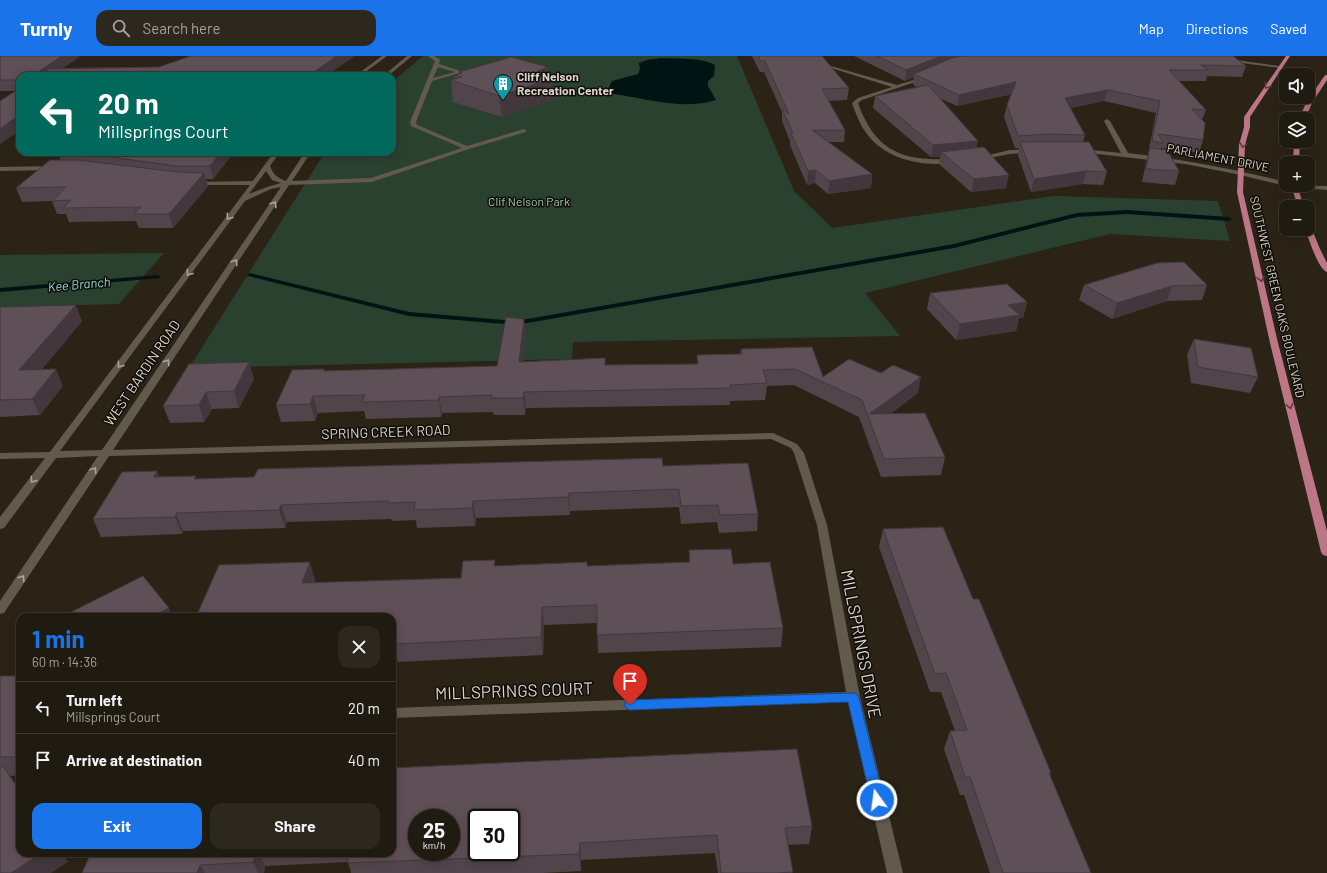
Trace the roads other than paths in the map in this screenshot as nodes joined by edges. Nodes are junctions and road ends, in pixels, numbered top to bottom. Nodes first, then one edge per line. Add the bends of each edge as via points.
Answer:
1 (385, 56) edge
2 (410, 56) edge
3 (430, 56) edge
4 (1288, 56) edge
5 (1222, 60) edge
6 (436, 65) junction
7 (833, 67) edge
8 (1280, 67) junction
9 (363, 72) edge
10 (390, 72) edge
11 (461, 72) junction
12 (468, 74) edge
13 (927, 76) edge
14 (1327, 76) edge
15 (430, 80) junction
16 (898, 87) junction
17 (1305, 112) edge
18 (1107, 121) dead end
19 (524, 131) dead end
20 (467, 148) junction
21 (1039, 150) edge
22 (1073, 151) edge
23 (1125, 154) junction
24 (274, 156) edge
25 (306, 156) edge
26 (907, 159) junction
27 (962, 160) edge
28 (970, 160) edge
29 (900, 164) dead end
30 (267, 166) junction
31 (63, 168) edge
32 (0, 169) edge
33 (1241, 172) junction
34 (1279, 182) edge
35 (188, 183) edge
36 (289, 183) junction
37 (254, 184) junction
38 (1315, 187) edge
39 (1327, 188) edge
40 (242, 200) junction
41 (1311, 236) edge
42 (1327, 270) edge
43 (773, 436) joint
44 (104, 454) junction
45 (0, 456) edge
46 (51, 456) junction
47 (0, 525) edge
48 (1327, 552) edge
49 (0, 610) edge
50 (853, 698) junction
51 (396, 713) edge
52 (895, 873) edge

1 - 9 street
2 - 10 street
3 - 6 street via 438,60
4 - 8 main road, SOUTHWEST GREEN OAKS BOULEVARD
5 - 8 street
6 - 11 street
6 - 15 street
7 - 16 street
8 -> 33 main road, SOUTHWEST GREEN OAKS BOULEVARD via 1247,117
11 - 12 street
11 - 15 street
13 - 16 street
14 - 17 main road
15 - 20 street via 413,122 414,126
16 - 26 street via 860,99 855,103 859,117 879,146
18 - 23 street
19 - 20 street
20 - 36 street via 372,180
21 - 28 street via 1010,152
22 - 23 street, PARLIAMENT DRIVE
23 - 33 street, PARLIAMENT DRIVE
24 - 30 street, WEST BARDIN ROAD
25 - 36 street, WEST BARDIN ROAD
26 - 27 street
26 - 29 street
30 - 36 street via 271,176
30 - 37 street, WEST BARDIN ROAD
31 - 32 street
33 - 34 street, PARLIAMENT DRIVE
33 -> 48 main road, SOUTHWEST GREEN OAKS BOULEVARD via 1240,192 1274,343
35 - 37 street
36 - 40 street via 269,188
44 -> 36 street, WEST BARDIN ROAD
37 - 40 street, WEST BARDIN ROAD
38 - 39 street
40 -> 46 street, WEST BARDIN ROAD
41 - 42 main road
43 - 44 street, SPRING CREEK ROAD
43 - 50 street, MILLSPRINGS DRIVE via 794,446 799,453 822,525
44 - 46 street, SPRING CREEK ROAD
49 -> 44 street, WEST BARDIN ROAD
45 - 46 street, SPRING CREEK ROAD
46 -> 47 street, WEST BARDIN ROAD
50 - 51 street, MILLSPRINGS COURT
50 - 52 street, MILLSPRINGS DRIVE

